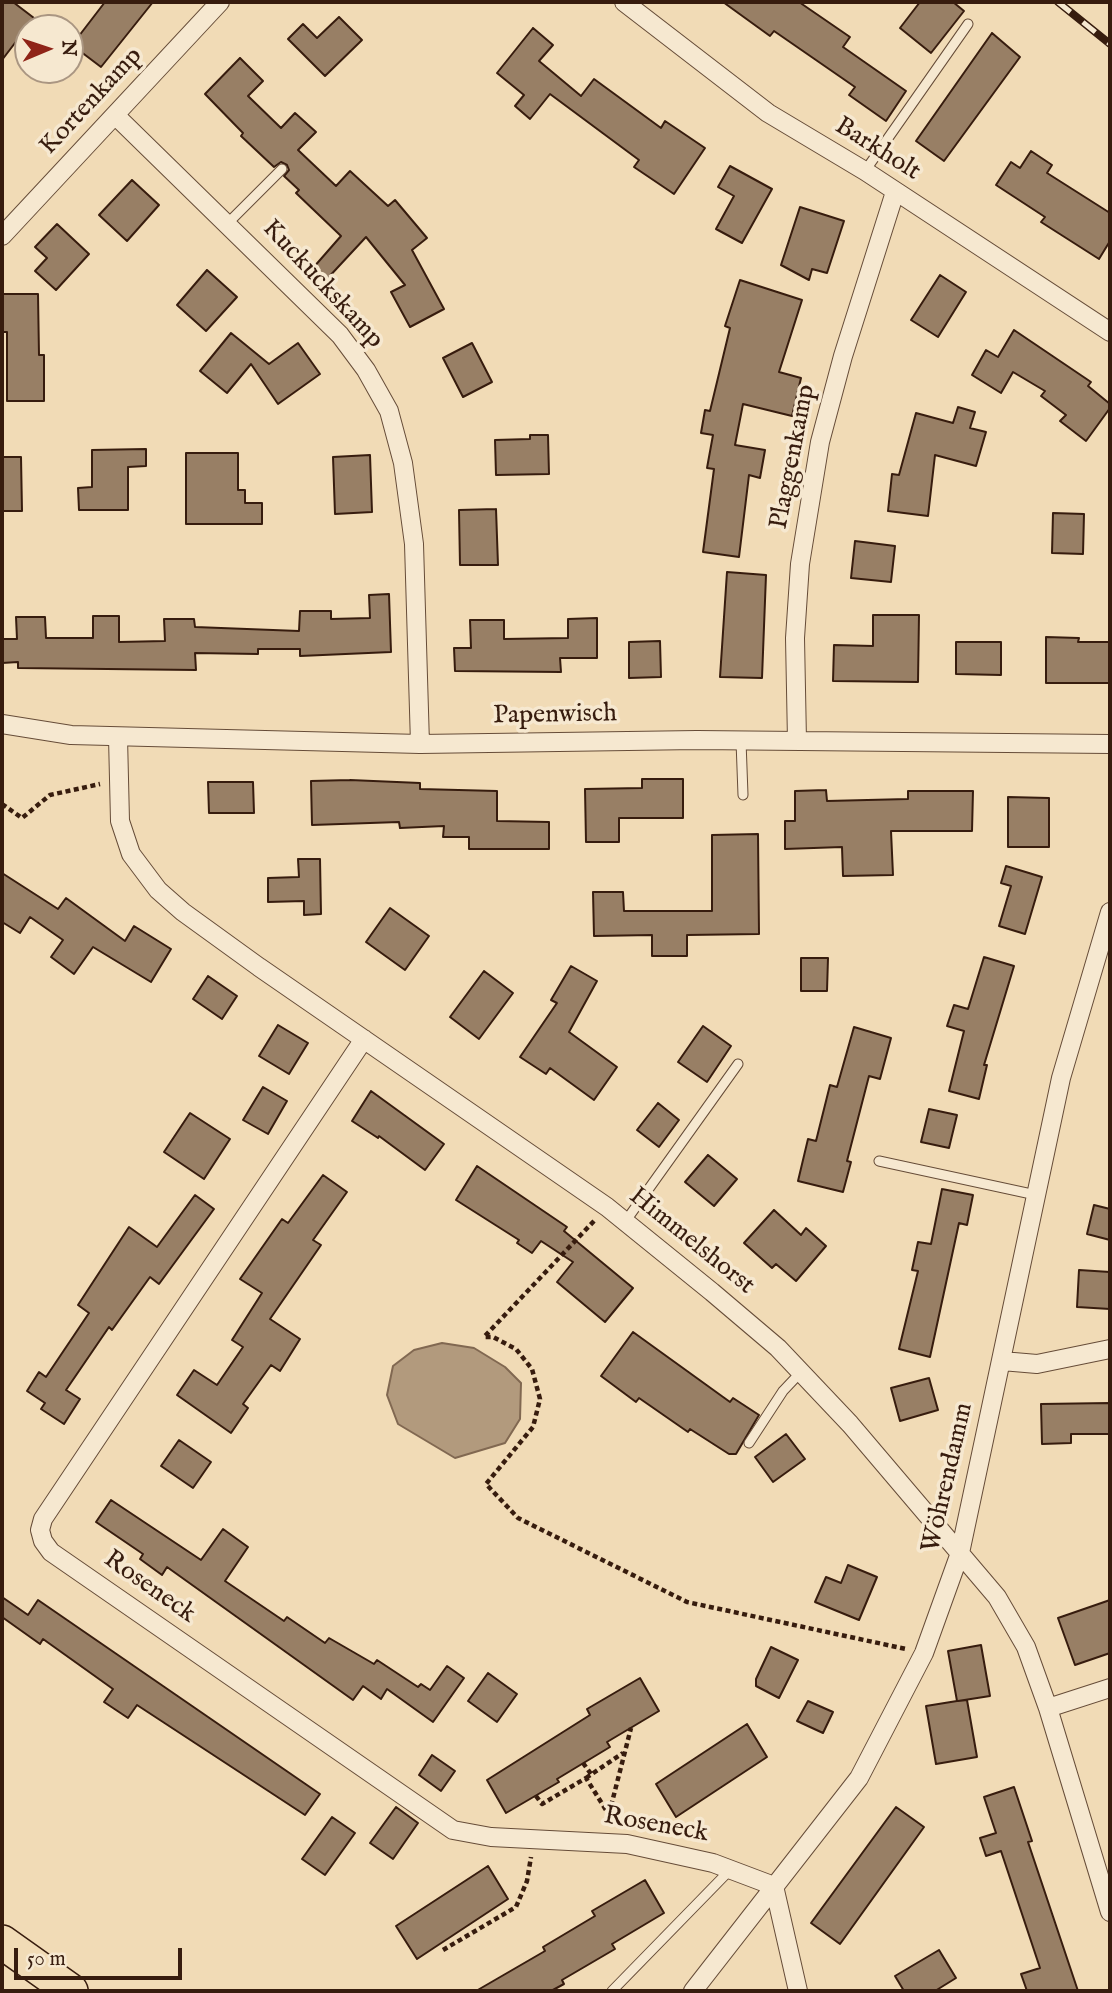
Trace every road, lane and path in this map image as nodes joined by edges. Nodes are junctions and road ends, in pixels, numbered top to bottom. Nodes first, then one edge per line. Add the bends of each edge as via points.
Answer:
1 (220, 2) edge
2 (624, 2) edge
3 (968, 24) dead end
4 (116, 116) junction
5 (282, 169) dead end
6 (865, 172) junction
7 (895, 192) junction
8 (228, 223) junction
9 (2, 236) edge
10 (1110, 332) edge
11 (2, 724) edge
12 (118, 737) junction
13 (741, 741) junction
14 (797, 741) junction
15 (420, 744) junction
16 (1110, 744) edge
17 (118, 780) junction
18 (743, 795) dead end
19 (2, 804) edge
20 (1110, 912) edge
21 (364, 1039) junction
22 (738, 1064) dead end
23 (879, 1161) dead end
24 (1036, 1195) junction
25 (607, 1207) junction
26 (624, 1222) junction
27 (1110, 1349) edge
28 (1002, 1361) junction
29 (801, 1372) junction
30 (749, 1443) dead end
31 (960, 1553) junction
32 (924, 1654) junction
33 (1110, 1688) edge
34 (1048, 1708) junction
35 (631, 1728) dead end
36 (625, 1752) junction
37 (583, 1763) dead end
38 (588, 1776) junction
39 (536, 1796) dead end
40 (609, 1815) junction
41 (532, 1838) junction
42 (627, 1844) junction
43 (730, 1870) junction
44 (774, 1886) junction
45 (1110, 1912) edge
46 (2, 1942) edge
47 (443, 1950) dead end
48 (71, 1991) edge
49 (612, 1991) edge
50 (693, 1991) edge
51 (798, 1991) edge

1 - 4 street, Kortenkamp
2 - 6 street, Barkholt via 768,113
3 - 6 lane
4 - 8 street, Kuckuckskamp
4 - 9 street, Kortenkamp
5 - 8 lane
6 - 7 street, Barkholt
7 - 10 street, Barkholt
7 - 14 street, Plaggenkamp via 843,356 818,455 800,564 795,638
8 - 15 street, Kuckuckskamp via 340,335 388,411 403,463 413,532
11 - 12 street, Papenwisch
12 - 15 street, Papenwisch
12 - 17 street, Himmelshorst
13 - 14 street, Papenwisch
13 - 15 street, Papenwisch
13 - 18 lane
14 - 16 street, Papenwisch
17 - 19 path via 50,795 22,818
17 - 21 street, Himmelshorst via 120,821 131,853 158,890
20 - 24 street, Wöhrendamm via 1060,1078
21 - 25 street, Himmelshorst
21 - 41 street, Roseneck via 43,1519 40,1530 51,1552 453,1830
22 - 26 lane
23 - 24 lane
24 - 28 street, Wöhrendamm
25 - 26 street, Himmelshorst
25 - 32 path via 484,1337 516,1349 532,1368 540,1399 533,1427 486,1484 518,1518 687,1602
26 - 29 street, Himmelshorst
27 - 28 street via 1037,1364
28 - 31 street, Wöhrendamm
29 - 30 lane via 782,1391
29 - 31 street, Himmelshorst
31 - 32 street, Wöhrendamm
31 - 34 street, Himmelshorst via 1003,1607 1026,1647
32 - 44 street, Wöhrendamm via 859,1778
33 - 34 street
34 - 45 street, Himmelshorst
35 - 36 path
36 - 38 path
36 - 40 path
37 - 38 path
38 - 39 path via 542,1804
38 - 40 path
40 - 42 path
41 - 42 street, Roseneck
41 - 47 path via 530,1867 516,1907
42 - 43 street, Roseneck
43 - 44 street, Roseneck
43 - 49 lane
44 - 50 street, Wöhrendamm
44 - 51 street
46 - 48 highway

